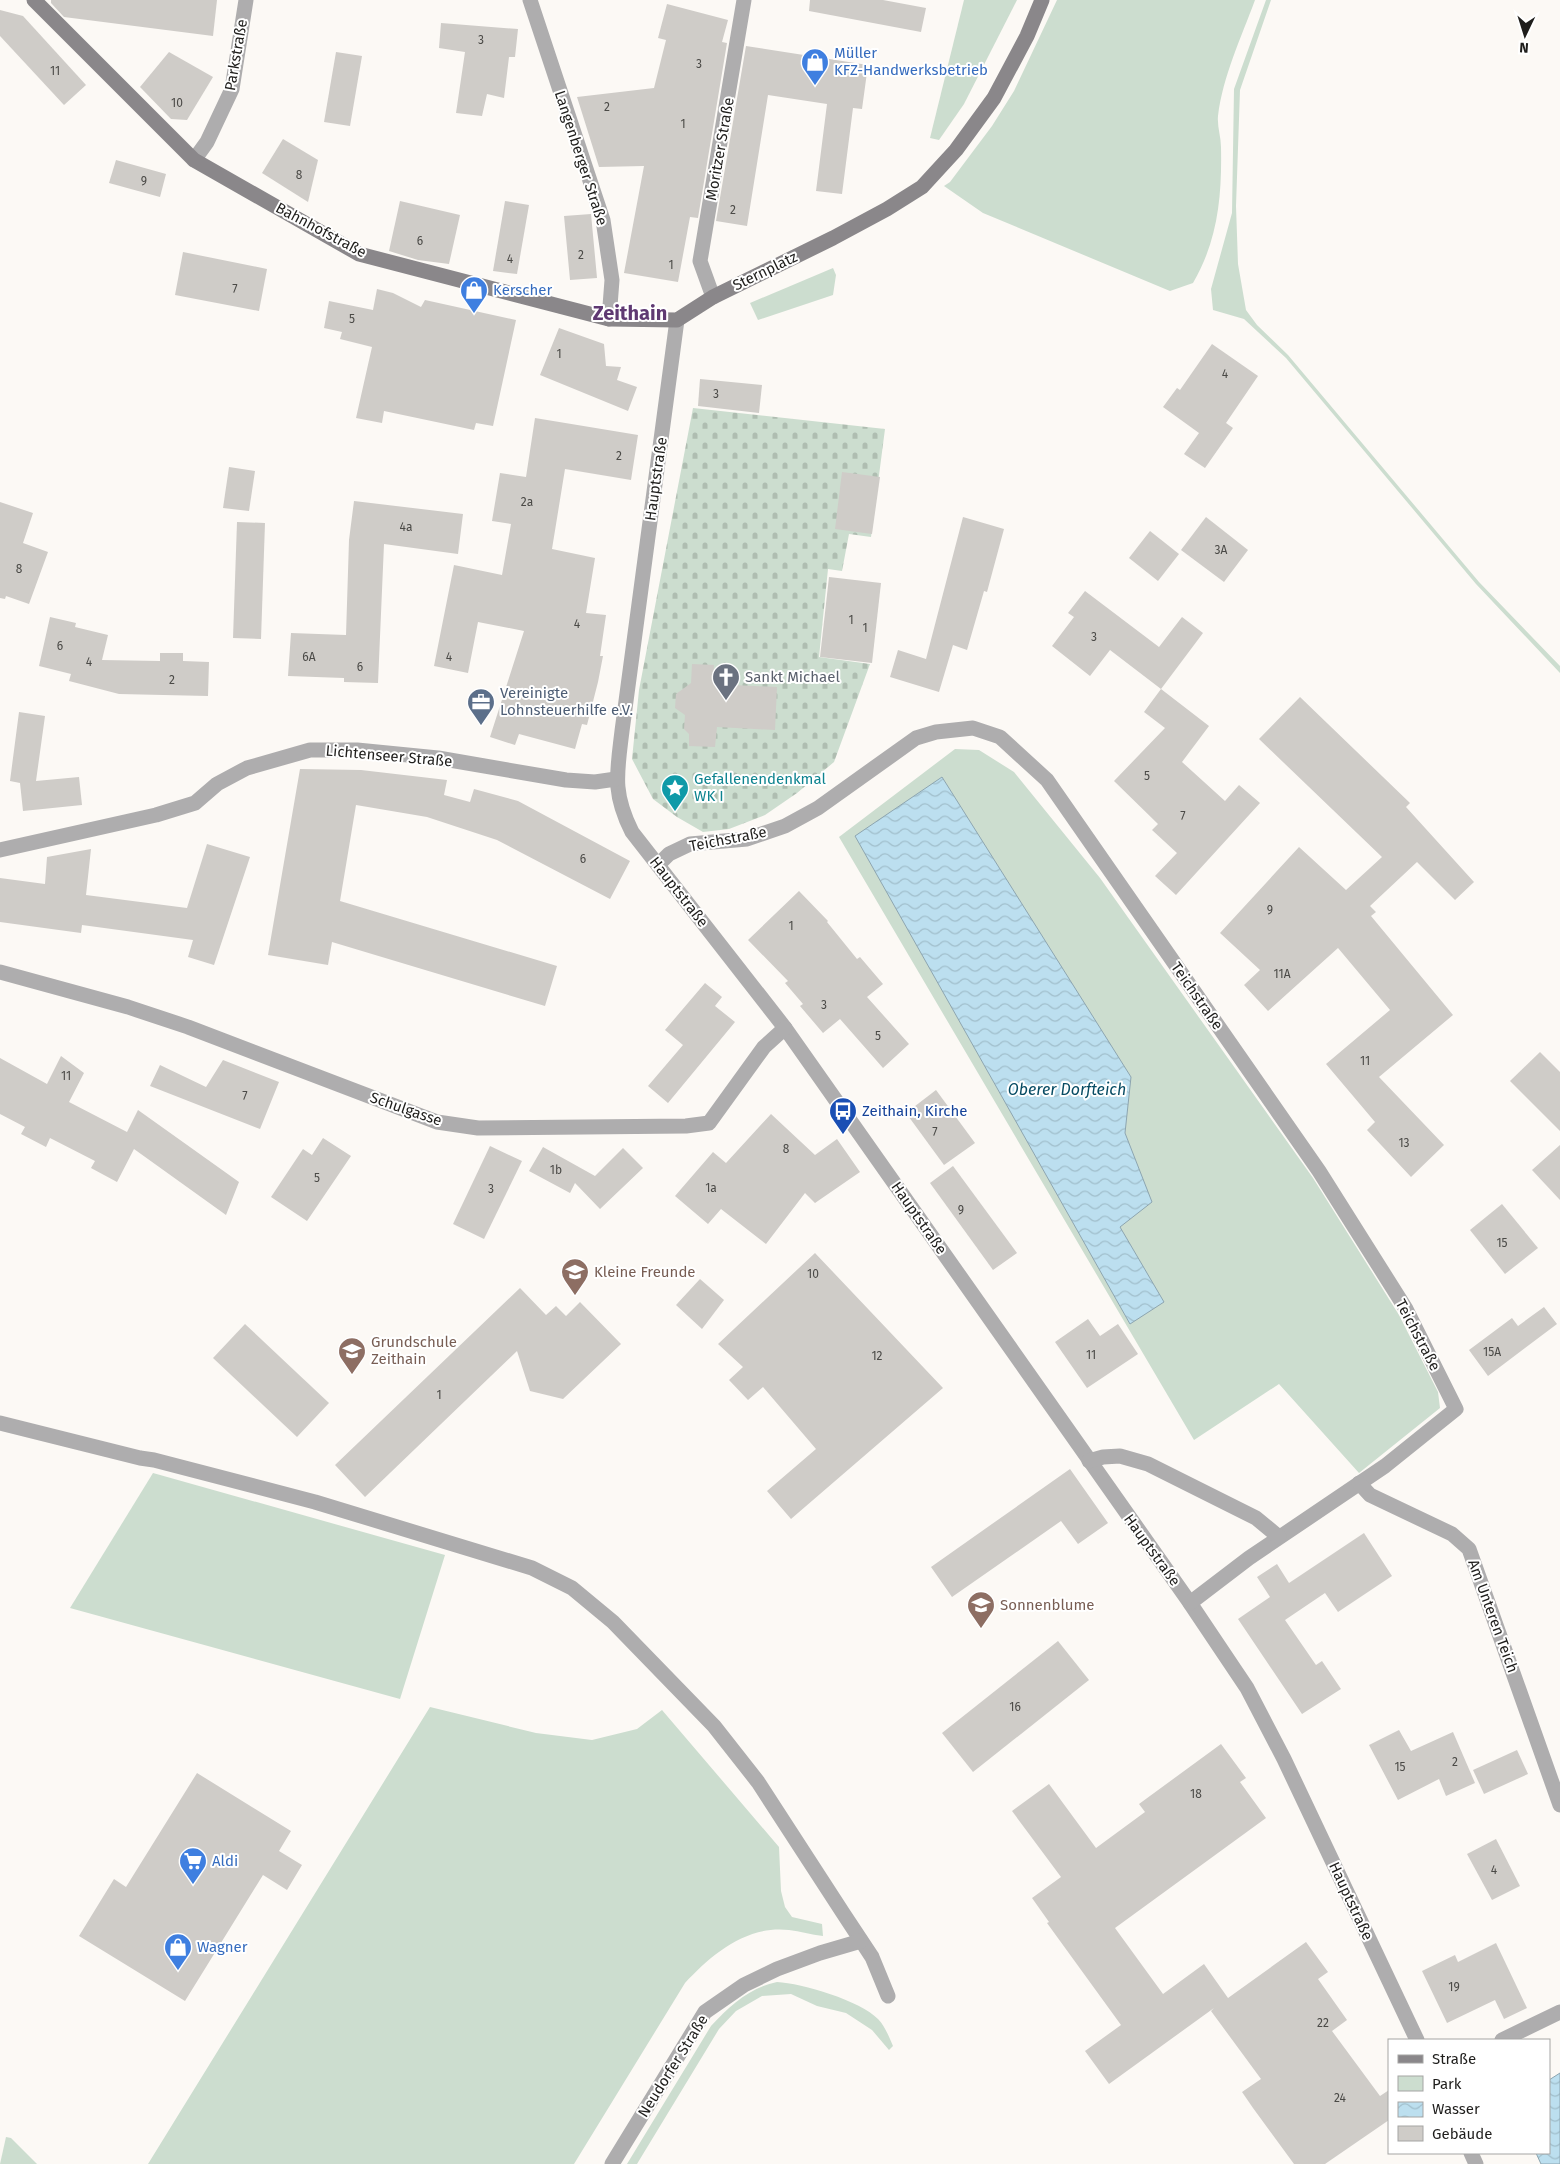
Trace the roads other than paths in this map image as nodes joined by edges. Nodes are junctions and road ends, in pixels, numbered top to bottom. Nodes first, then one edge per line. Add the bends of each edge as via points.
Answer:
1 (34, 0) edge
2 (246, 0) edge
3 (530, 0) edge
4 (744, 0) edge
5 (1042, 0) edge
6 (194, 160) junction
7 (713, 297) junction
8 (609, 319) junction
9 (677, 320) junction
10 (616, 779) junction
11 (0, 850) edge
12 (658, 865) junction
13 (0, 972) edge
14 (785, 1028) junction
15 (0, 1423) edge
16 (1089, 1461) junction
17 (1359, 1483) junction
18 (1279, 1537) junction
19 (1190, 1603) junction
20 (1560, 1805) edge
21 (861, 1941) junction
22 (888, 1996) dead end
23 (1560, 2012) edge
24 (1417, 2039) edge
25 (1504, 2039) edge
26 (612, 2164) edge

1 - 6 street, Bahnhofstraße
2 - 6 street, Parkstraße via 232,89 207,142
3 - 8 street, Langenberger Straße via 603,220 612,280
4 - 7 street, Moritzer Straße via 700,261
5 - 7 street, Sternplatz via 994,98 956,150 922,187 887,210
6 - 8 street, Bahnhofstraße via 359,254
7 - 9 street, Sternplatz
8 - 9 street, Bahnhofstraße
9 - 10 street, Hauptstraße
10 - 11 street, Lichtenseer Straße via 595,782 566,780 438,758 357,750 310,750 246,768 217,784 195,803 156,815
10 - 12 street, Hauptstraße via 621,809 632,832
12 - 14 street, Hauptstraße
12 - 17 street, Teichstraße via 669,854 690,844 747,838 785,826 818,808 916,738 952,729 973,728 1000,737 1022,755 1046,780 1319,1172 1406,1309 1456,1409
13 - 14 street, Schulgasse via 188,1027 437,1122 478,1128 710,1123 764,1047
14 - 16 street, Hauptstraße
15 - 21 street via 314,1502 532,1568 572,1588 612,1622 714,1726 758,1782
16 - 18 street via 1120,1456 1148,1464 1256,1518
16 - 19 street, Hauptstraße
17 - 18 street, Teichstraße
17 - 20 street, Am Unteren Teich via 1370,1494 1452,1534 1469,1549
18 - 19 street, Teichstraße
19 - 24 street, Hauptstraße via 1247,1688 1284,1759
21 - 22 street
21 - 26 street, Neudorfer Straße via 777,1969 744,1985 706,2012
23 - 25 street

